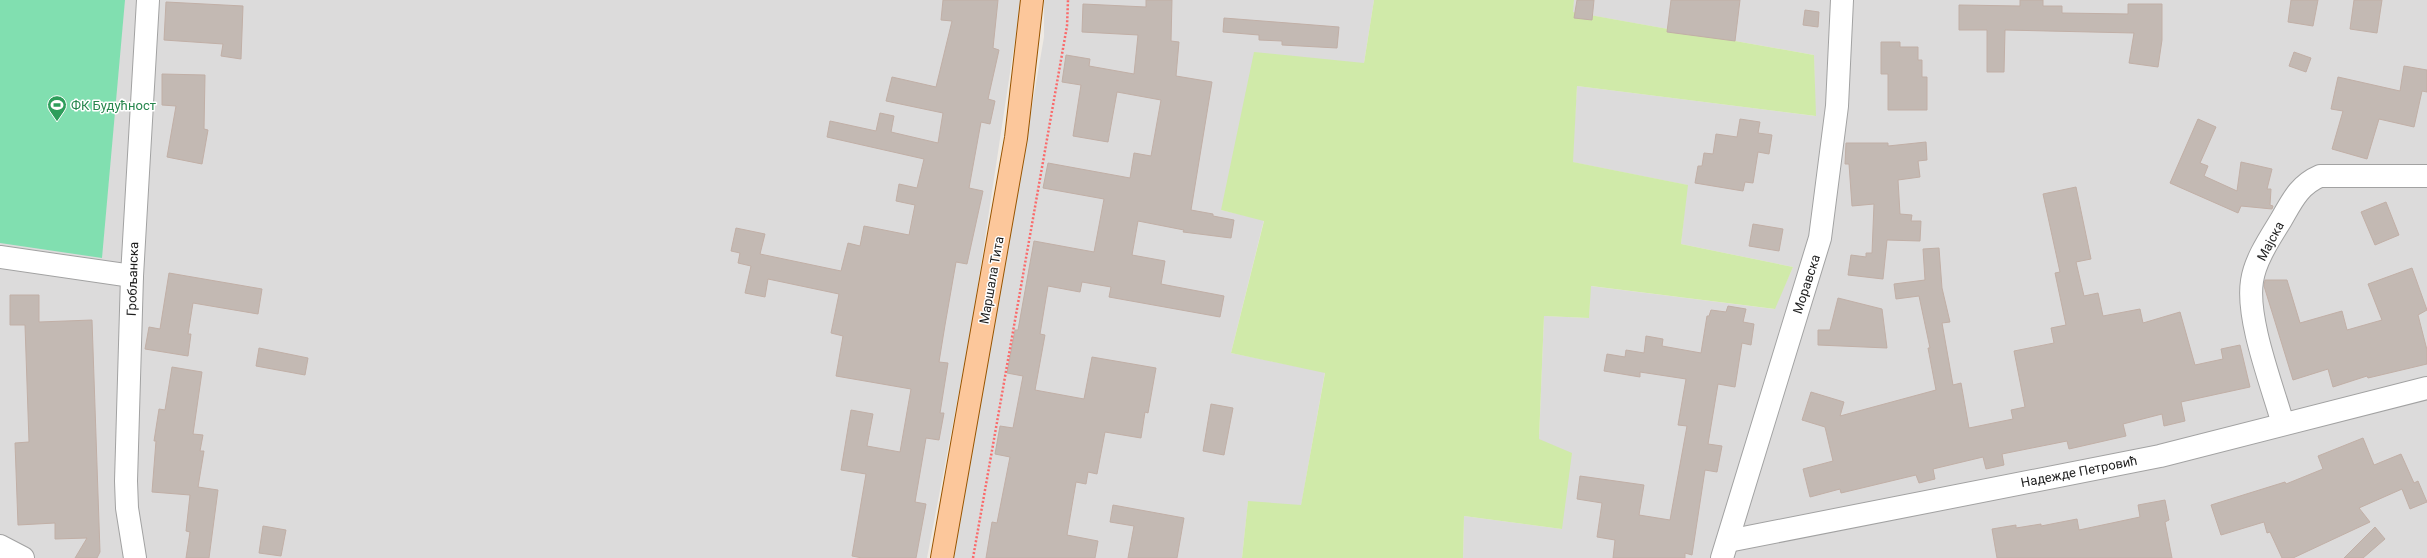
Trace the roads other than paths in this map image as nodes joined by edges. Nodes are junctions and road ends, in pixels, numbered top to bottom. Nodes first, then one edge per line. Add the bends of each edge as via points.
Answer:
1 (148, 0) edge
2 (1032, 0) edge
3 (1842, 0) edge
4 (2427, 176) edge
5 (0, 257) edge
6 (132, 276) junction
7 (2427, 388) edge
8 (2283, 424) junction
9 (0, 546) edge
10 (1725, 549) edge
11 (24, 558) edge
12 (135, 558) edge
13 (942, 558) edge

1 - 6 street, Гробљанска
2 - 13 main road, Маршала Тита via 1016,138
3 - 10 street, Моравска via 1836,106 1820,238
4 - 8 street, Мајска via 2320,176 2307,182 2274,231 2252,280 2251,300 2258,336
5 - 6 street
6 - 12 street, Гробљанска via 126,481 127,508
7 - 8 street, Надежде Петровић
8 - 10 street, Надежде Петровић via 2160,456
9 - 11 street

